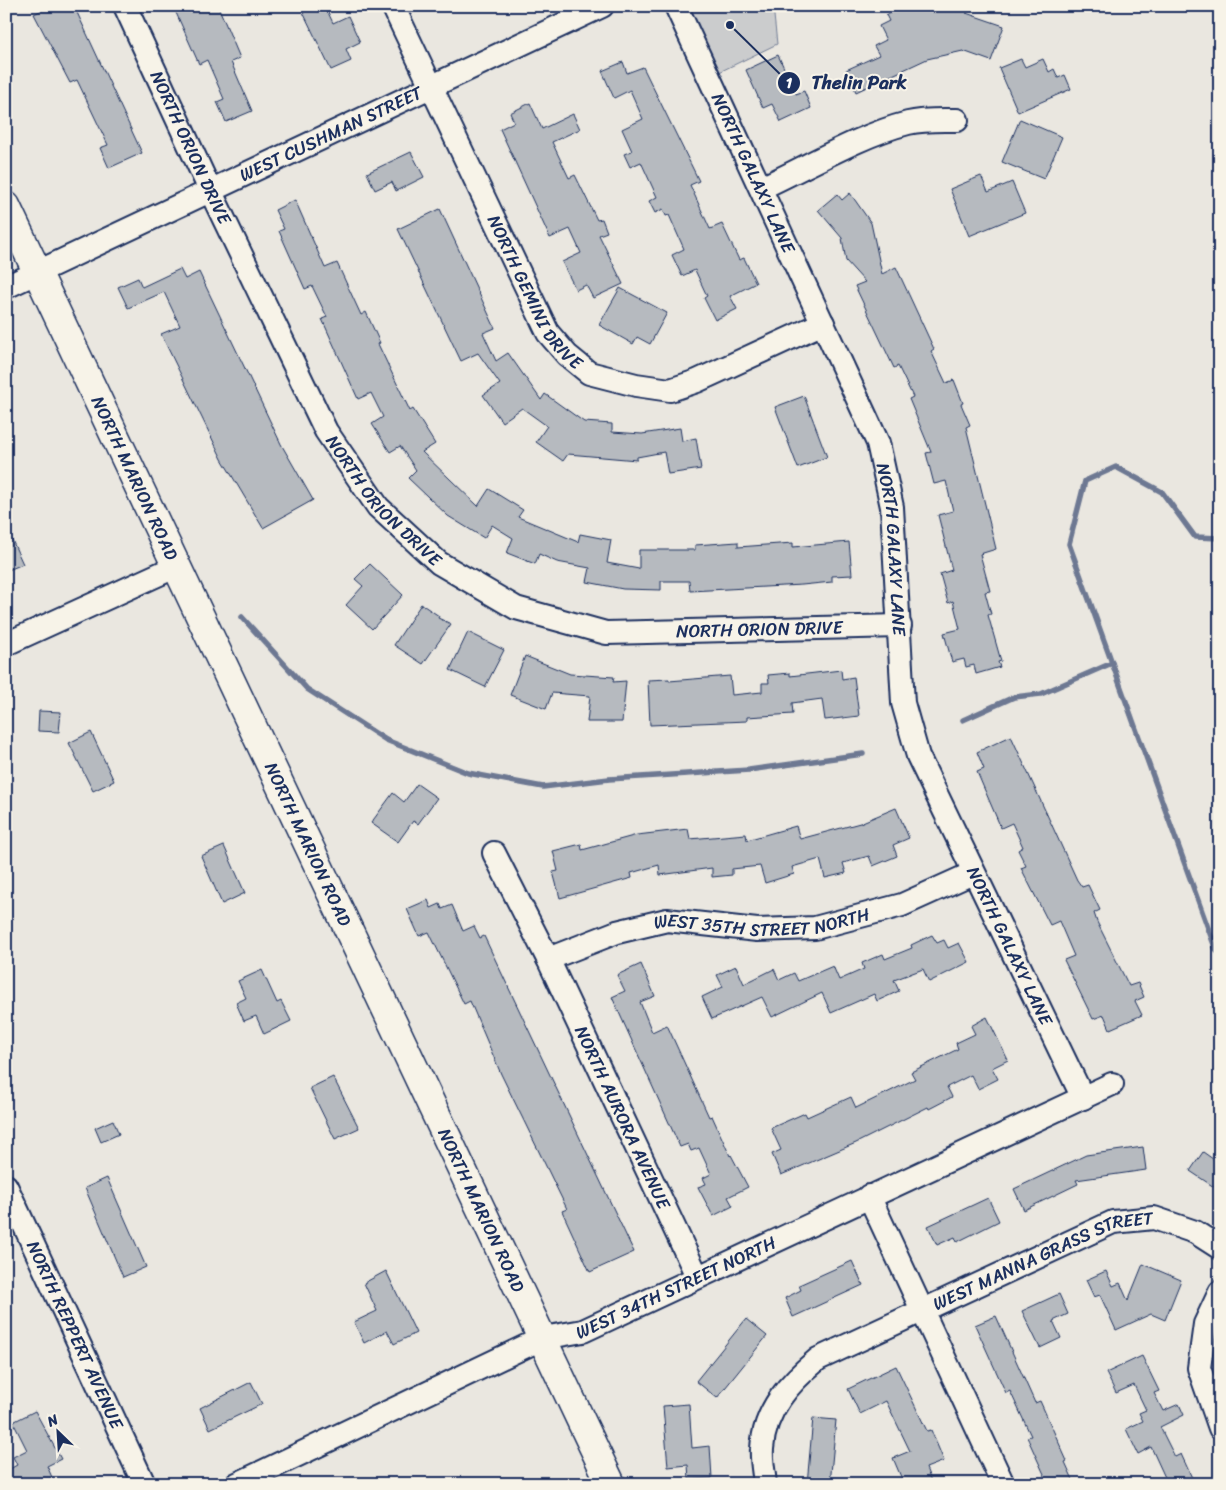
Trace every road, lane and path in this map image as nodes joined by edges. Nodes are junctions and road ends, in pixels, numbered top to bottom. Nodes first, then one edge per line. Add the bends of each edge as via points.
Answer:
1 (125, 6) edge
2 (393, 6) edge
3 (602, 6) edge
4 (676, 6) edge
5 (431, 86) junction
6 (957, 120) dead end
7 (761, 188) junction
8 (210, 190) junction
9 (6, 206) edge
10 (38, 272) junction
11 (6, 287) edge
12 (823, 323) junction
13 (177, 566) junction
14 (900, 626) junction
15 (6, 644) edge
16 (494, 853) dead end
17 (973, 873) junction
18 (548, 960) junction
19 (1112, 1084) dead end
20 (1083, 1098) junction
21 (6, 1186) edge
22 (869, 1196) junction
23 (1220, 1248) edge
24 (697, 1276) junction
25 (1220, 1292) edge
26 (922, 1310) junction
27 (543, 1338) junction
28 (1220, 1428) edge
29 (144, 1484) edge
30 (237, 1484) edge
31 (611, 1484) edge
32 (764, 1484) edge
33 (1003, 1484) edge

1 - 8 street, NORTH ORION DRIVE
2 - 5 street, NORTH GEMINI DRIVE
3 - 5 street, WEST CUSHMAN STREET
4 - 7 street, NORTH GALAXY LANE
5 - 8 street, WEST CUSHMAN STREET
5 - 12 street, NORTH GEMINI DRIVE via 548,333 589,373 670,390 697,381
6 - 7 street via 933,119 880,132
7 - 12 street, NORTH GALAXY LANE
8 - 10 street, WEST CUSHMAN STREET
8 - 14 street, NORTH ORION DRIVE via 326,431 378,507 439,563 516,608 606,633
9 - 10 main road, NORTH MARION ROAD
10 - 11 street, WEST CUSHMAN STREET
10 - 13 main road, NORTH MARION ROAD
12 - 14 street, NORTH GALAXY LANE via 878,442 892,507
13 - 15 street
13 - 27 main road, NORTH MARION ROAD
14 - 17 street, NORTH GALAXY LANE via 903,703 918,756
16 - 18 street, NORTH AURORA AVENUE
17 - 18 street, WEST 35TH STREET NORTH via 902,905 815,928 757,930 666,920 617,932
17 - 20 street, NORTH GALAXY LANE
18 - 24 street, NORTH AURORA AVENUE
19 - 20 street, WEST 34TH STREET NORTH
20 - 22 street, WEST 34TH STREET NORTH
21 - 29 street, NORTH REPPERT AVENUE
22 - 24 street, WEST 34TH STREET NORTH
22 - 26 street
23 - 26 street, WEST MANNA GRASS STREET via 1195,1232 1154,1218 1113,1222
24 - 27 street, WEST 34TH STREET NORTH via 583,1330
25 - 28 street via 1205,1324 1199,1368
26 - 32 street, WEST MANNA GRASS STREET via 818,1359 782,1393 768,1422 762,1448
26 - 33 street
27 - 30 street, WEST 34TH STREET NORTH
27 - 31 main road, NORTH MARION ROAD

